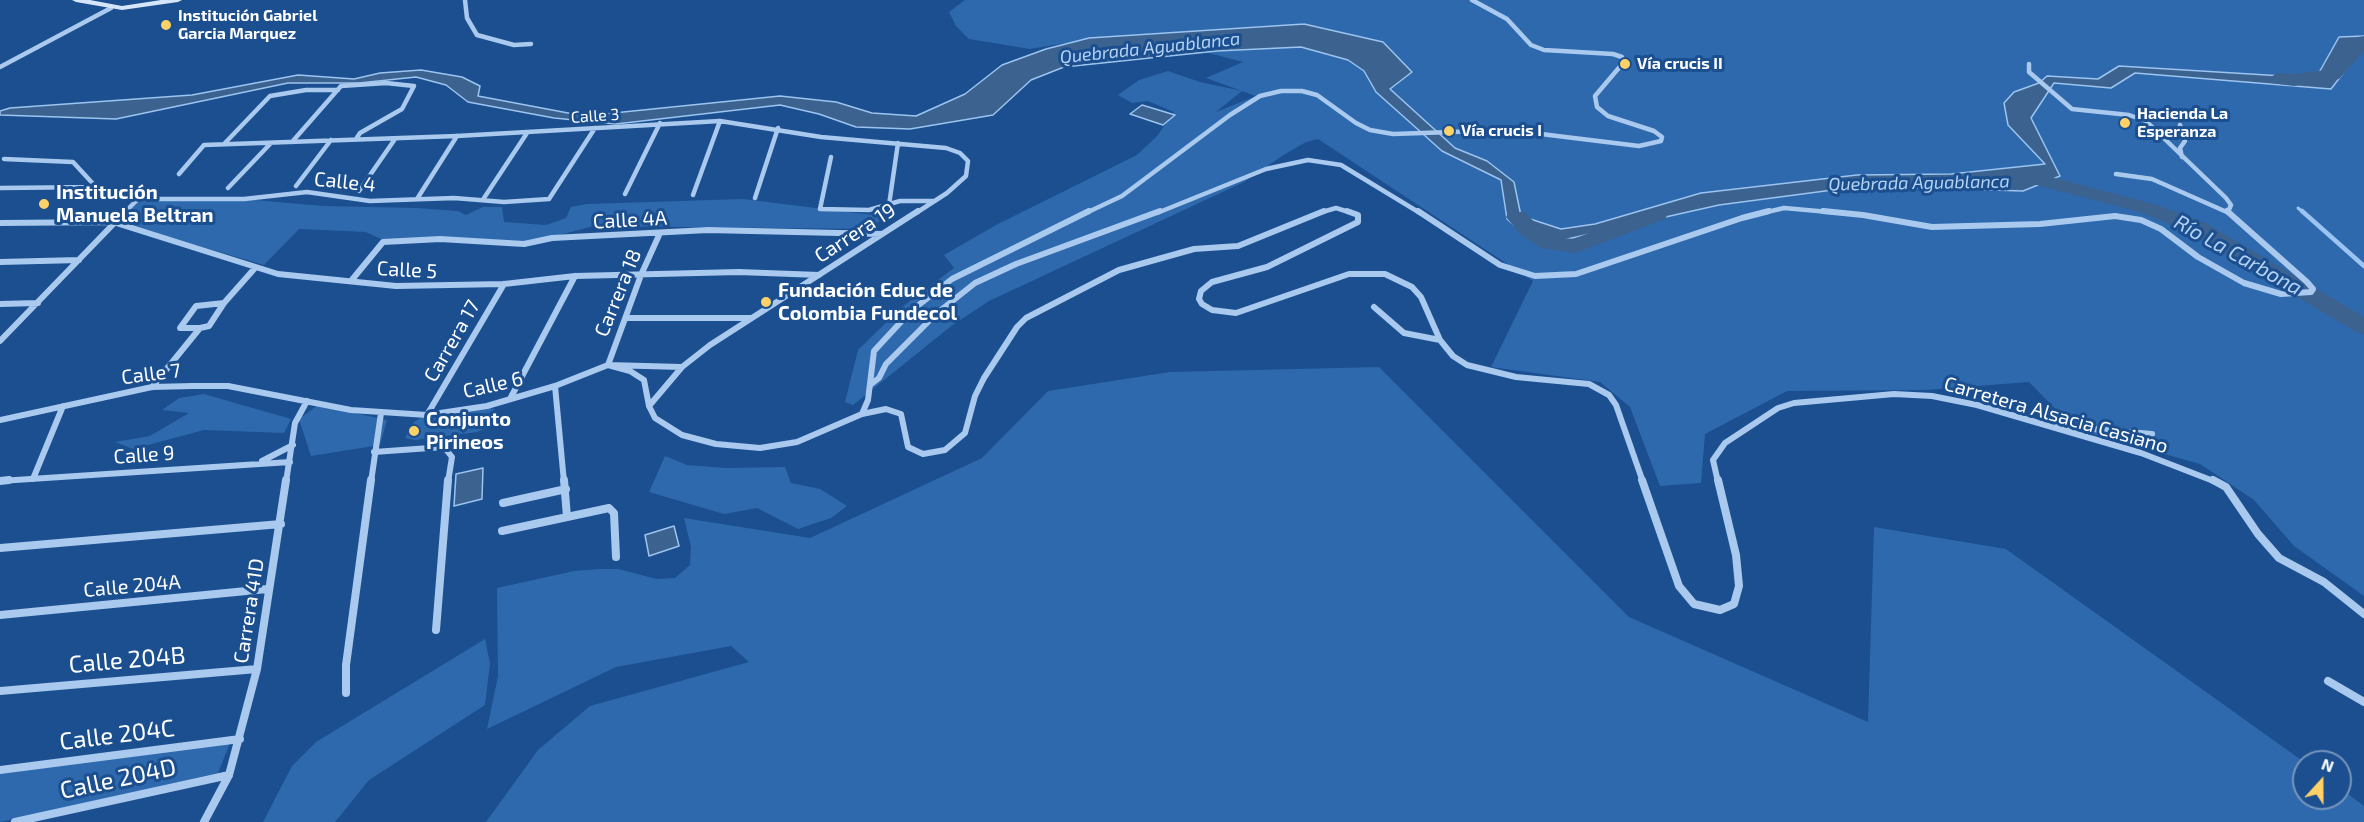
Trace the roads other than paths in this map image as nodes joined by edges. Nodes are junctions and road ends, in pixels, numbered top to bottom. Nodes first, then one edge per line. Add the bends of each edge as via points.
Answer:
1 (76, 0) edge
2 (178, 0) edge
3 (465, 0) edge
4 (1472, 0) edge
5 (111, 8) junction
6 (531, 44) dead end
7 (2029, 64) dead end
8 (0, 67) edge
9 (338, 90) junction
10 (720, 121) junction
11 (660, 123) junction
12 (2180, 125) dead end
13 (595, 128) junction
14 (778, 128) junction
15 (527, 133) junction
16 (457, 136) junction
17 (356, 139) junction
18 (395, 139) junction
19 (331, 140) junction
20 (271, 142) junction
21 (292, 142) junction
22 (225, 143) junction
23 (898, 143) junction
24 (831, 157) dead end
25 (2182, 157) junction
26 (4, 159) dead end
27 (179, 174) dead end
28 (2116, 174) dead end
29 (966, 176) joint
30 (296, 186) dead end
31 (96, 187) junction
32 (0, 188) edge
33 (228, 188) dead end
34 (359, 191) dead end
35 (625, 194) dead end
36 (693, 195) dead end
37 (484, 198) junction
38 (755, 198) dead end
39 (138, 199) junction
40 (417, 199) junction
41 (935, 201) junction
42 (889, 205) junction
43 (2228, 212) junction
44 (113, 222) junction
45 (0, 224) edge
46 (660, 233) junction
47 (883, 234) junction
48 (79, 260) junction
49 (0, 262) edge
50 (255, 268) junction
51 (641, 275) junction
52 (820, 275) junction
53 (574, 276) junction
54 (351, 281) junction
55 (504, 284) junction
56 (39, 303) junction
57 (224, 303) junction
58 (0, 304) edge
59 (1374, 308) dead end
60 (626, 318) junction
61 (752, 318) junction
62 (200, 328) junction
63 (1440, 340) junction
64 (0, 341) edge
65 (608, 365) junction
66 (682, 367) junction
67 (870, 385) junction
68 (152, 387) junction
69 (555, 387) junction
70 (510, 399) junction
71 (307, 401) junction
72 (63, 406) junction
73 (649, 406) junction
74 (381, 413) junction
75 (862, 414) junction
76 (427, 415) junction
77 (0, 420) edge
78 (2047, 426) junction
79 (2152, 434) dead end
80 (293, 445) junction
81 (375, 452) junction
82 (290, 462) junction
83 (254, 465) junction
84 (33, 478) junction
85 (0, 482) edge
86 (566, 489) junction
87 (503, 503) dead end
88 (567, 517) junction
89 (281, 524) junction
90 (502, 531) dead end
91 (0, 548) edge
92 (616, 556) dead end
93 (267, 589) junction
94 (2364, 614) edge
95 (0, 615) edge
96 (436, 630) dead end
97 (256, 669) junction
98 (2328, 681) dead end
99 (0, 691) edge
100 (346, 693) dead end
101 (2364, 702) edge
102 (240, 739) junction
103 (0, 770) edge
104 (229, 775) junction
105 (15, 822) edge
106 (204, 822) edge

1 - 5 main road
2 - 5 main road
3 - 6 street via 467,18 477,35 514,45
4 - 67 street via 1506,19 1531,45 1544,50 1622,57 1623,63 1595,96 1597,106 1608,116 1642,126 1662,137 1661,141 1639,146 1482,130 1393,134 1356,123 1317,95 1281,91 1260,96 1122,196 952,279 912,311 874,351
5 - 8 street
7 - 25 street via 2029,72 2066,106 2087,113 2139,117
9 - 17 street via 346,84 414,86 402,109
9 - 21 street
9 - 22 street via 270,96
10 - 11 street, Calle 3
10 - 14 street, Calle 3
10 - 36 street
11 - 13 street, Calle 3
11 - 35 street
12 - 25 street via 2185,141 2180,148
13 - 15 street, Calle 3
13 - 37 street, Calle 4 via 549,199 504,202
14 - 23 street, Calle 3 via 821,137
14 - 38 street
15 - 16 street, Calle 3
15 - 37 street
16 - 18 street, Calle 3
16 - 40 street
17 - 18 street, Calle 3
17 - 19 street, Calle 3
18 - 34 street
19 - 21 street, Calle 3
19 - 30 street
20 - 21 street, Calle 3
20 - 22 street, Calle 3
20 - 33 street
22 - 27 street, Calle 3 via 204,145
23 - 29 street, Calle 3 via 960,153 968,161
23 - 42 street
24 - 42 street via 820,209 869,210
25 - 43 street via 2226,198 2231,205
26 - 31 street via 73,162
28 - 43 street via 2152,179
29 - 41 street, Carrera 19
31 - 32 street
31 - 39 street, Calle 4
37 - 40 street, Calle 4
39 - 40 street, Calle 4 via 244,199 307,192 370,201
39 - 44 street
41 - 42 street via 909,200
41 - 47 street, Carrera 19
43 - 67 street via 2307,282 2311,292 2281,294 2244,282 2141,220 2115,216 2040,224 1932,227 1863,215 1784,208 1742,218 1576,274 1536,276 1500,265 1363,176 1341,165 1308,160 1266,169 975,283 936,314
44 - 45 street, Calle 5
44 - 48 street
44 - 50 street, Calle 5
46 - 47 street, Calle 4A
46 - 51 street, Carrera 18
46 - 54 street, Calle 4A via 552,238 524,244 440,238 384,242
47 - 52 street, Carrera 19
48 - 49 street
48 - 56 street
50 - 54 street, Calle 5
50 - 57 street
51 - 52 street, Calle 5
51 - 53 street, Calle 5
51 - 60 street, Carrera 18
52 - 61 street, Carrera 19
53 - 55 street, Calle 5
53 - 70 street
54 - 55 street, Calle 5 via 420,287
55 - 76 street, Carrera 17
56 - 58 street
56 - 64 street
57 - 62 street via 209,326
57 - 62 street via 195,306 180,328
59 - 63 street via 1404,333
60 - 61 street
60 - 65 street, Carrera 18
61 - 66 street, Carrera 19
62 - 68 street
63 - 75 street, Carretera Alsacia Casiano via 1431,314 1412,286 1385,274 1348,274 1236,313 1212,310 1202,304 1201,291 1207,285 1267,267 1358,222 1358,215 1336,208 1238,246 1194,249 1119,270 1026,318 984,378 965,433 945,450 923,454 908,447 901,414 886,409
63 - 78 street, Carretera Alsacia Casiano via 1467,365 1515,377 1589,384 1609,395 1616,405 1679,586 1694,604 1708,609 1720,610 1734,604 1739,586 1736,555 1713,460 1725,443 1778,408 1826,399 1894,394 1932,396
65 - 66 street, Calle 6
65 - 69 street, Calle 6
65 - 73 street via 644,380
66 - 73 street, Carrera 19
67 - 75 street
68 - 71 street, Calle 7 via 228,386
68 - 72 street, Calle 7
69 - 70 street, Calle 6
69 - 86 street
70 - 76 street, Calle 6
71 - 74 street, Calle 6
71 - 80 street, Carrera 41D via 296,423
72 - 77 street, Calle 7
72 - 84 street
73 - 75 street via 656,418 682,435 745,448 797,442
74 - 76 street, Calle 6
74 - 81 street
78 - 79 street
78 - 94 street, Carretera Alsacia Casiano via 2141,453 2226,487 2279,558 2324,582
80 - 82 street, Carrera 41D
80 - 83 street
81 - 96 street via 444,447 452,457 445,500
81 - 100 street via 347,655
82 - 83 street, Calle 9
82 - 89 street, Carrera 41D
83 - 84 street, Calle 9
84 - 85 street, Calle 9
86 - 87 street
86 - 88 street
88 - 90 street
88 - 92 street via 612,509
89 - 91 street
89 - 93 street, Carrera 41D
93 - 95 street, Calle 204A
93 - 97 street, Carrera 41D
97 - 99 street, Calle 204B
97 - 102 street, Carrera 41D
98 - 101 street
102 - 103 street, Calle 204C
102 - 104 street, Carrera 41D
104 - 105 street, Calle 204D
104 - 106 street, Carrera 41D

